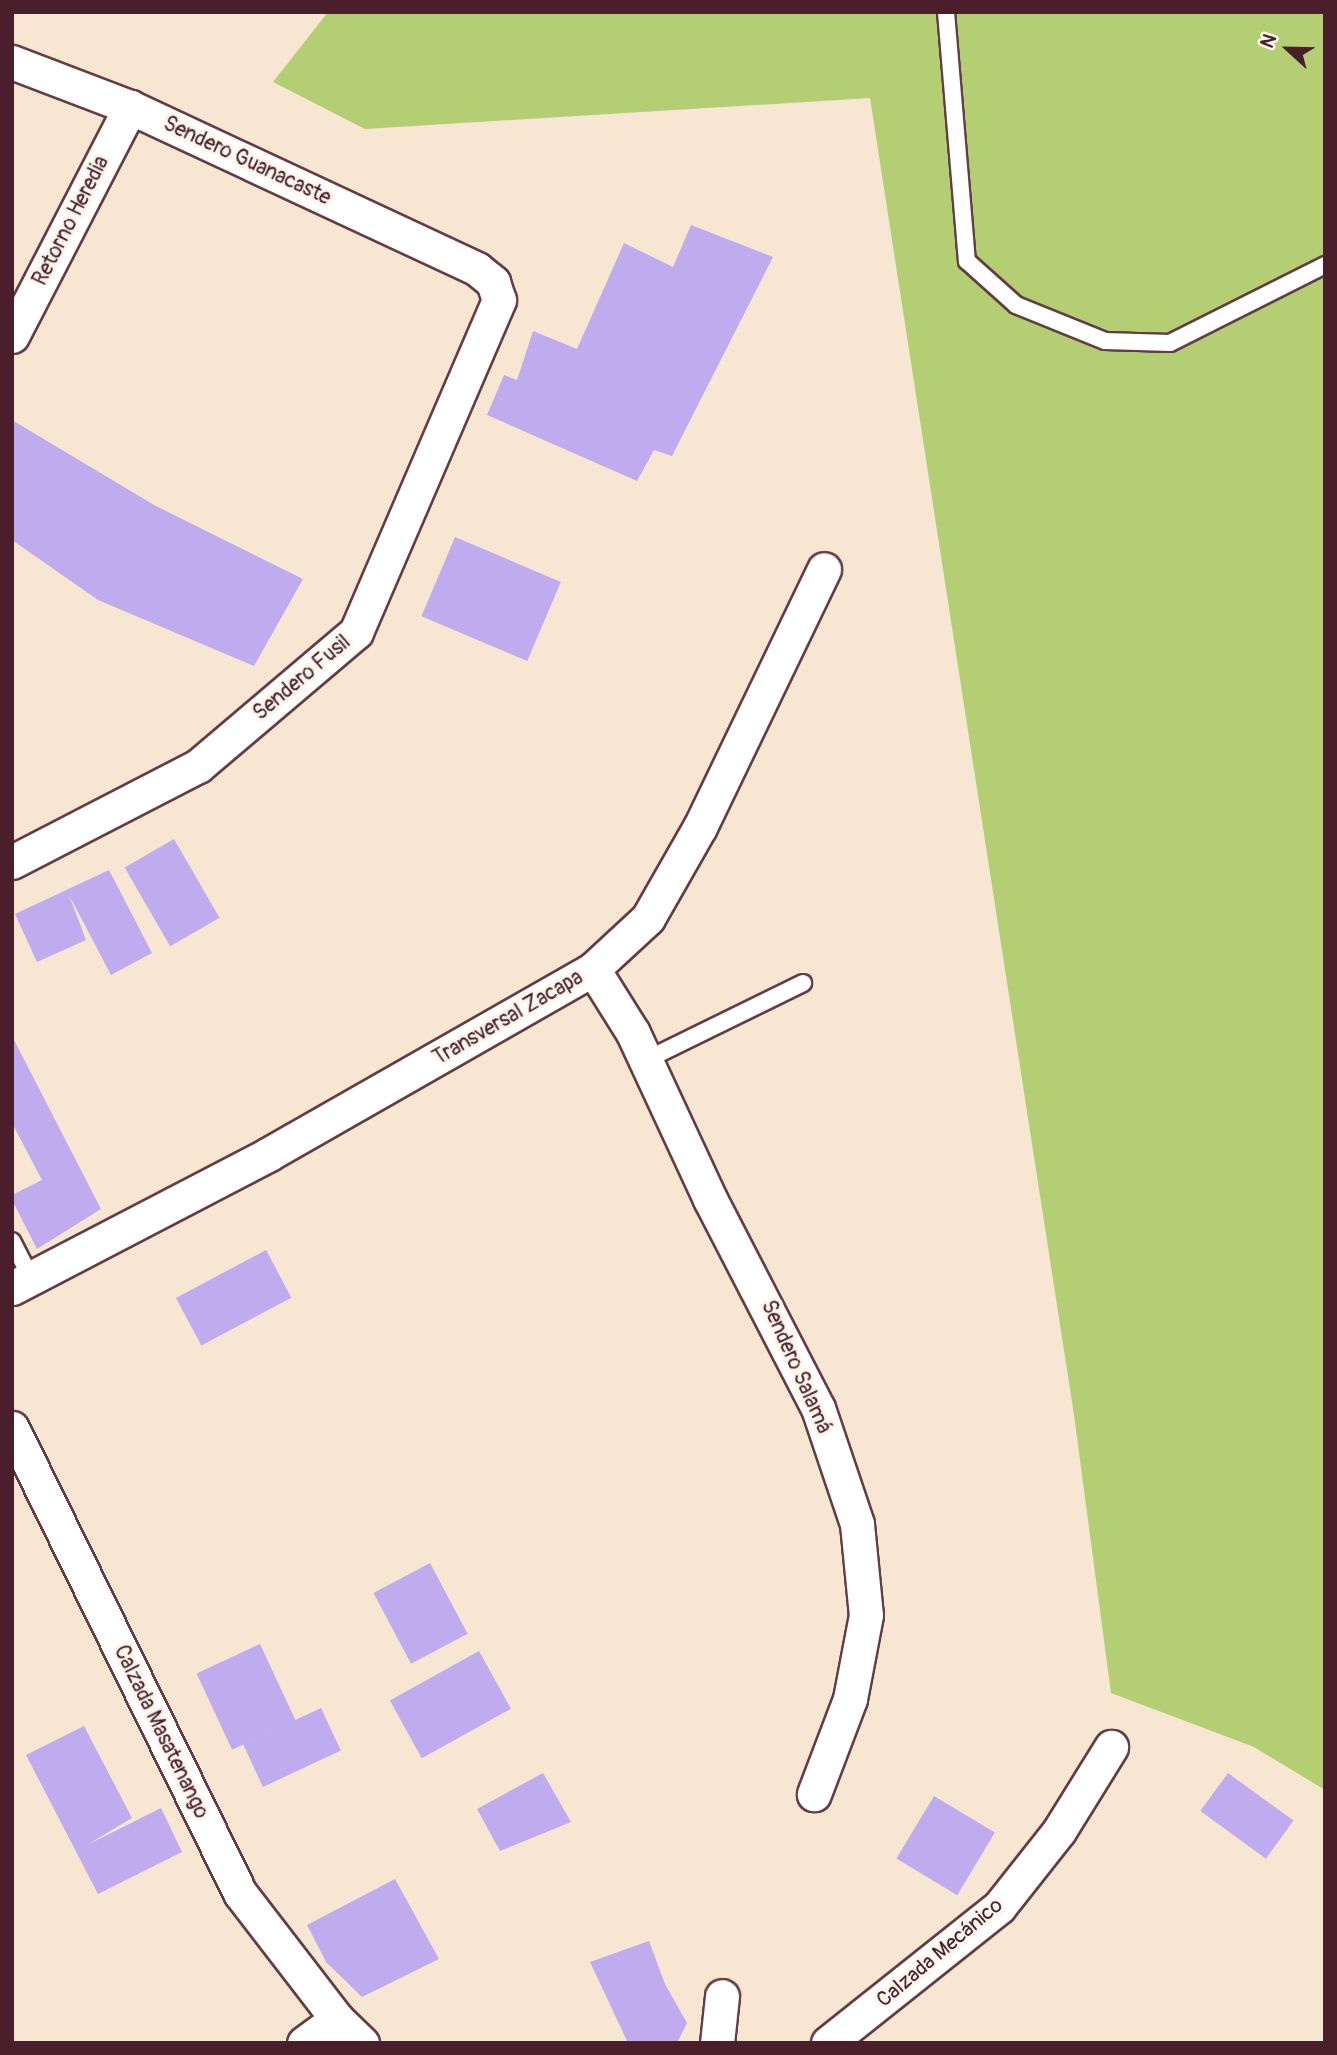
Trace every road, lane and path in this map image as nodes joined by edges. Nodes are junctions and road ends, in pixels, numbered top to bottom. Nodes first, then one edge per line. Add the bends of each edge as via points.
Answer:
1 (946, 12) edge
2 (12, 62) edge
3 (130, 107) junction
4 (1325, 265) edge
5 (477, 269) joint
6 (12, 336) edge
7 (824, 569) dead end
8 (12, 862) edge
9 (593, 969) junction
10 (803, 983) dead end
11 (646, 1060) junction
12 (12, 1241) edge
13 (22, 1283) edge
14 (12, 1428) edge
15 (1111, 1747) dead end
16 (814, 1794) dead end
17 (722, 1996) dead end
18 (337, 2019) junction
19 (304, 2043) edge
20 (362, 2043) edge
21 (717, 2043) edge
22 (828, 2043) edge

1 - 4 lane via 967,261 1016,305 1105,341 1170,343
2 - 3 street, Sendero Guanacaste
3 - 5 street, Sendero Guanacaste
3 - 6 street, Retorno Heredia
5 - 8 street, Sendero Fusil via 493,282 499,300 356,632 198,766
7 - 9 street, Transversal Zacapa via 699,827 648,918
9 - 11 street, Sendero Salamá
9 - 13 street, Transversal Zacapa via 269,1154
10 - 11 lane
11 - 16 street, Sendero Salamá via 710,1199 818,1408 857,1524 866,1615 850,1699
12 - 13 lane
14 - 18 street, Calzada Masatenango via 240,1893
15 - 22 street, Calzada Mecánico via 1059,1831 999,1907
17 - 21 street
18 - 19 street
18 - 20 street

